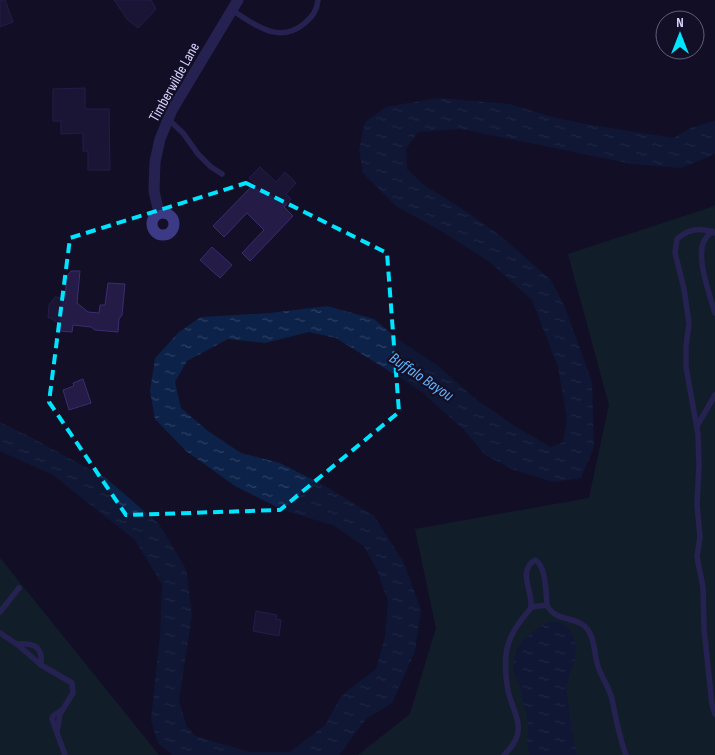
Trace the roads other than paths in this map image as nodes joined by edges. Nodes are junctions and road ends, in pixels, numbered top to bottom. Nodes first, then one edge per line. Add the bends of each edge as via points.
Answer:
1 (318, 0) edge
2 (235, 5) edge
3 (168, 119) junction
4 (222, 174) dead end
5 (159, 213) dead end
6 (713, 232) edge
7 (715, 313) edge
8 (715, 395) edge
9 (697, 426) junction
10 (19, 588) dead end
11 (547, 605) junction
12 (531, 607) junction
13 (0, 612) edge
14 (0, 633) edge
15 (17, 644) junction
16 (41, 665) junction
17 (715, 714) edge
18 (65, 755) edge
19 (504, 755) edge
20 (626, 755) edge

1 - 2 lane via 317,8 301,26 278,34 260,27
2 - 3 street, Timberwilde Lane
3 - 4 lane via 198,154
3 - 5 street, Timberwilde Lane via 155,162 154,191
6 - 7 lane via 702,246 702,253
6 - 9 lane via 695,229 682,235 675,245 689,313 685,359
8 - 9 lane
9 - 17 lane via 700,537 697,557 703,587 704,629
10 - 13 lane
11 - 12 lane
11 - 12 lane via 542,568 535,560 527,567 526,573
11 - 20 lane via 558,617 584,624 589,631 597,663 612,698
12 - 19 lane via 511,636 506,654 508,690 518,726 515,742
14 - 15 lane
15 - 16 lane
15 - 16 lane via 30,643 37,647 41,653
16 - 18 lane via 72,683 73,692 60,714 57,732

